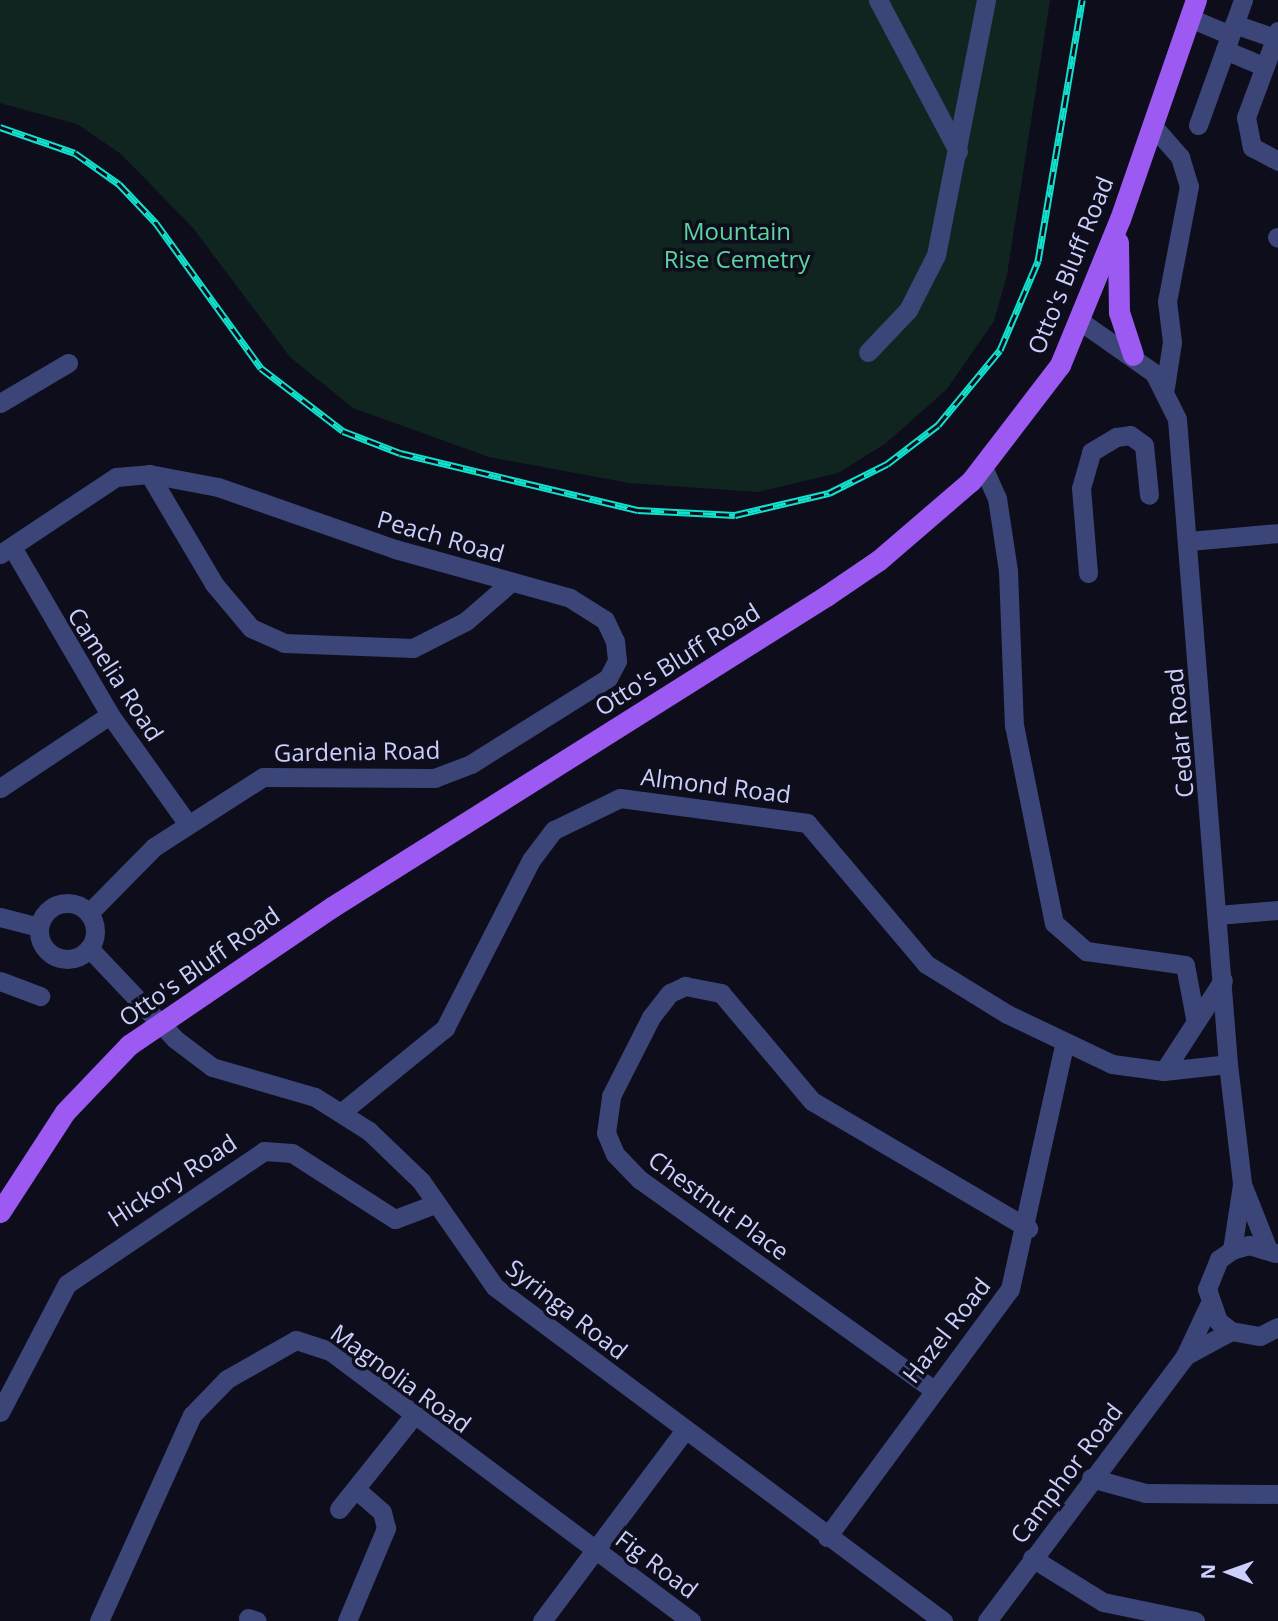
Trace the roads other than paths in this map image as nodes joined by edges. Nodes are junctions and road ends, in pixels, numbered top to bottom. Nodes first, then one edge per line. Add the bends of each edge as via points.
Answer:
1 (878, 0) edge
2 (986, 0) edge
3 (1243, 0) edge
4 (1193, 9) edge
5 (1277, 35) edge
6 (1230, 36) junction
7 (1265, 67) junction
8 (1152, 125) junction
9 (1198, 125) dead end
10 (958, 151) junction
11 (1278, 161) edge
12 (1120, 219) junction
13 (1080, 321) junction
14 (868, 352) dead end
15 (1133, 355) junction
16 (68, 363) dead end
17 (1165, 387) junction
18 (0, 403) edge
19 (1181, 459) junction
20 (1149, 462) junction
21 (983, 467) junction
22 (149, 474) junction
23 (1149, 495) dead end
24 (1278, 533) edge
25 (1189, 541) junction
26 (6, 550) edge
27 (1088, 573) dead end
28 (511, 582) junction
29 (110, 715) junction
30 (0, 788) edge
31 (187, 823) junction
32 (1278, 911) edge
33 (89, 913) junction
34 (1219, 915) junction
35 (0, 917) edge
36 (39, 927) junction
37 (89, 948) junction
38 (1223, 980) junction
39 (0, 981) edge
40 (40, 996) dead end
41 (1195, 1018) junction
42 (160, 1023) junction
43 (1064, 1046) junction
44 (1228, 1064) junction
45 (1164, 1071) junction
46 (343, 1111) junction
47 (1242, 1184) junction
48 (435, 1204) junction
49 (0, 1212) edge
50 (1028, 1228) junction
51 (1232, 1250) junction
52 (1272, 1251) edge
53 (1209, 1305) junction
54 (1278, 1327) edge
55 (1231, 1331) junction
56 (1185, 1356) junction
57 (931, 1388) junction
58 (0, 1412) edge
59 (414, 1415) junction
60 (685, 1430) junction
61 (1091, 1478) junction
62 (356, 1489) junction
63 (1278, 1494) edge
64 (339, 1508) dead end
65 (827, 1537) junction
66 (594, 1547) junction
67 (1032, 1558) junction
68 (99, 1621) edge
69 (347, 1621) edge
70 (542, 1621) edge
71 (691, 1621) edge
72 (943, 1621) edge
73 (987, 1621) edge
74 (1195, 1621) edge

1 - 10 street
2 - 10 street
3 - 6 street
4 - 6 street
4 - 8 main road, Otto's Bluff Road
5 - 6 street
5 - 7 street
6 - 7 street
6 - 9 street
7 - 11 street via 1246,117 1247,132 1252,147
8 - 12 main road, Otto's Bluff Road
8 - 17 street via 1180,157 1189,186 1167,300 1172,342
10 - 14 street via 927,280
12 - 13 main road, Otto's Bluff Road
12 - 15 main road via 1117,300
13 - 15 street
13 - 21 main road, Otto's Bluff Road via 1038,401
15 - 17 street
16 - 18 street
17 - 19 street, Cedar Road
19 - 20 street
19 - 25 street, Cedar Road
20 - 23 street
20 - 27 street via 1144,445 1130,435 1103,440 1091,452 1081,488
21 - 41 street via 997,499 1008,570 1014,725 1054,923 1086,951 1185,965
21 - 42 main road, Otto's Bluff Road via 858,575
22 - 26 street, Peach Road via 116,477
22 - 28 street, Peach Road via 218,487
22 - 28 street, Peach Road via 214,584 251,628 284,643 413,648 466,621
24 - 25 street
25 - 34 street, Cedar Road
26 - 29 street, Camelia Road
28 - 31 street, Gardenia Road via 570,598 605,620 617,652 608,678 450,775 263,776
29 - 30 street
29 - 31 street, Camelia Road
31 - 33 street, Gardenia Road via 123,871
32 - 34 street
33 - 36 street via 73,903 55,905
33 - 37 street via 95,928
34 - 38 street, Cedar Road
35 - 36 street
36 - 37 street via 43,944 56,956 74,958
37 - 42 street, Syringa Road
38 - 41 street
38 - 44 street, Cedar Road
39 - 40 street
41 - 45 street
42 - 46 street, Syringa Road via 212,1067
42 - 49 main road, Otto's Bluff Road via 65,1112
43 - 45 street, Almond Road via 1112,1064
43 - 46 street, Almond Road via 926,964 807,823 620,798 554,830 531,860 445,1028
43 - 50 street, Hazel Road
44 - 45 street, Almond Road
44 - 47 street, Cedar Road
46 - 48 street, Syringa Road via 402,1158
47 - 51 street, Cedar Road
47 - 52 street, Cedar Road
48 - 58 street, Hickory Road via 395,1219 292,1153 264,1151 67,1284
48 - 60 street, Syringa Road via 495,1287
50 - 57 street, Hazel Road via 1010,1289
50 - 57 street, Chestnut Place via 812,1101 721,993 685,986 670,992 651,1017 611,1096 606,1133 615,1154 640,1180
51 - 52 street
51 - 53 street via 1210,1273
53 - 55 street
53 - 56 street, Camphor Road
54 - 55 street via 1260,1336
55 - 56 street, Camphor Road
56 - 61 street, Camphor Road
57 - 65 street, Hazel Road
59 - 62 street
59 - 66 street, Magnolia Road
59 - 68 street, Magnolia Road via 314,1343 296,1340 261,1355 191,1415
60 - 65 street, Syringa Road
60 - 66 street
61 - 63 street via 1145,1493
61 - 67 street, Camphor Road
62 - 64 street
62 - 69 street via 382,1512 386,1528
65 - 72 street, Syringa Road
66 - 70 street
66 - 71 street, Fig Road
67 - 73 street, Camphor Road
67 - 74 street via 1103,1602

